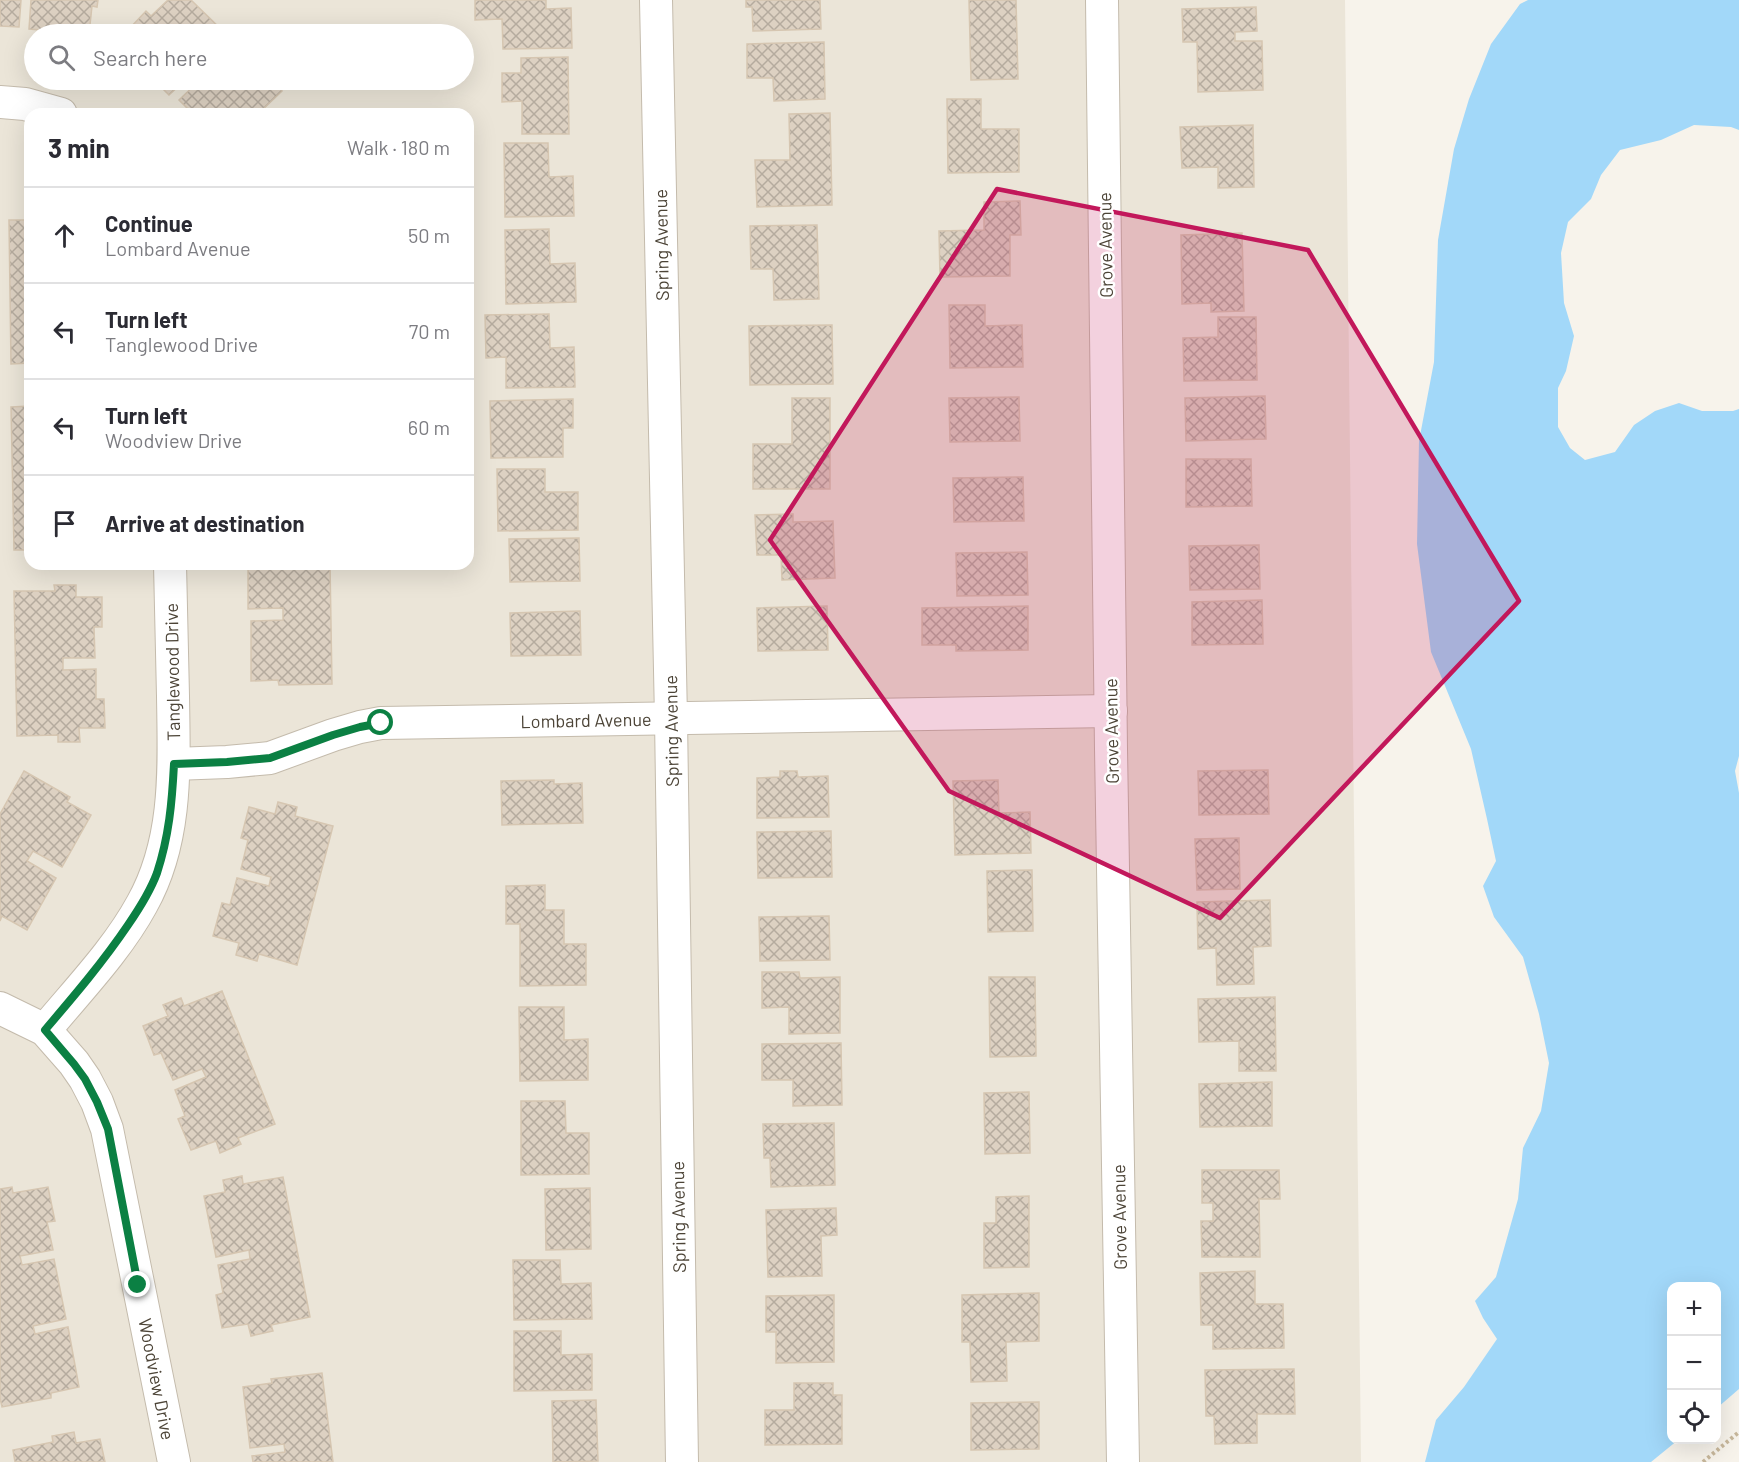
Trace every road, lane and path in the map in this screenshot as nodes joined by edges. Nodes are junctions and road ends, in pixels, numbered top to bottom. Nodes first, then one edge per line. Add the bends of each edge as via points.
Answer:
1 (656, 0) edge
2 (1102, 0) edge
3 (0, 102) edge
4 (40, 108) edge
5 (170, 570) edge
6 (1111, 711) junction
7 (671, 718) junction
8 (174, 764) junction
9 (0, 1008) edge
10 (45, 1030) junction
11 (1739, 1432) edge
12 (174, 1462) edge
13 (682, 1462) edge
14 (1123, 1462) edge
15 (1703, 1462) edge

1 - 7 street, Spring Avenue
2 - 6 street, Grove Avenue
3 - 4 street
5 - 8 street, Tanglewood Drive
6 - 7 street, Lombard Avenue
6 - 14 street, Grove Avenue
7 - 8 street, Lombard Avenue via 381,723 270,758
7 - 13 street, Spring Avenue
8 - 10 street, Tanglewood Drive via 166,840 142,905 111,951
9 - 10 street
10 - 12 street, Woodview Drive via 85,1079 108,1129
11 - 15 path

